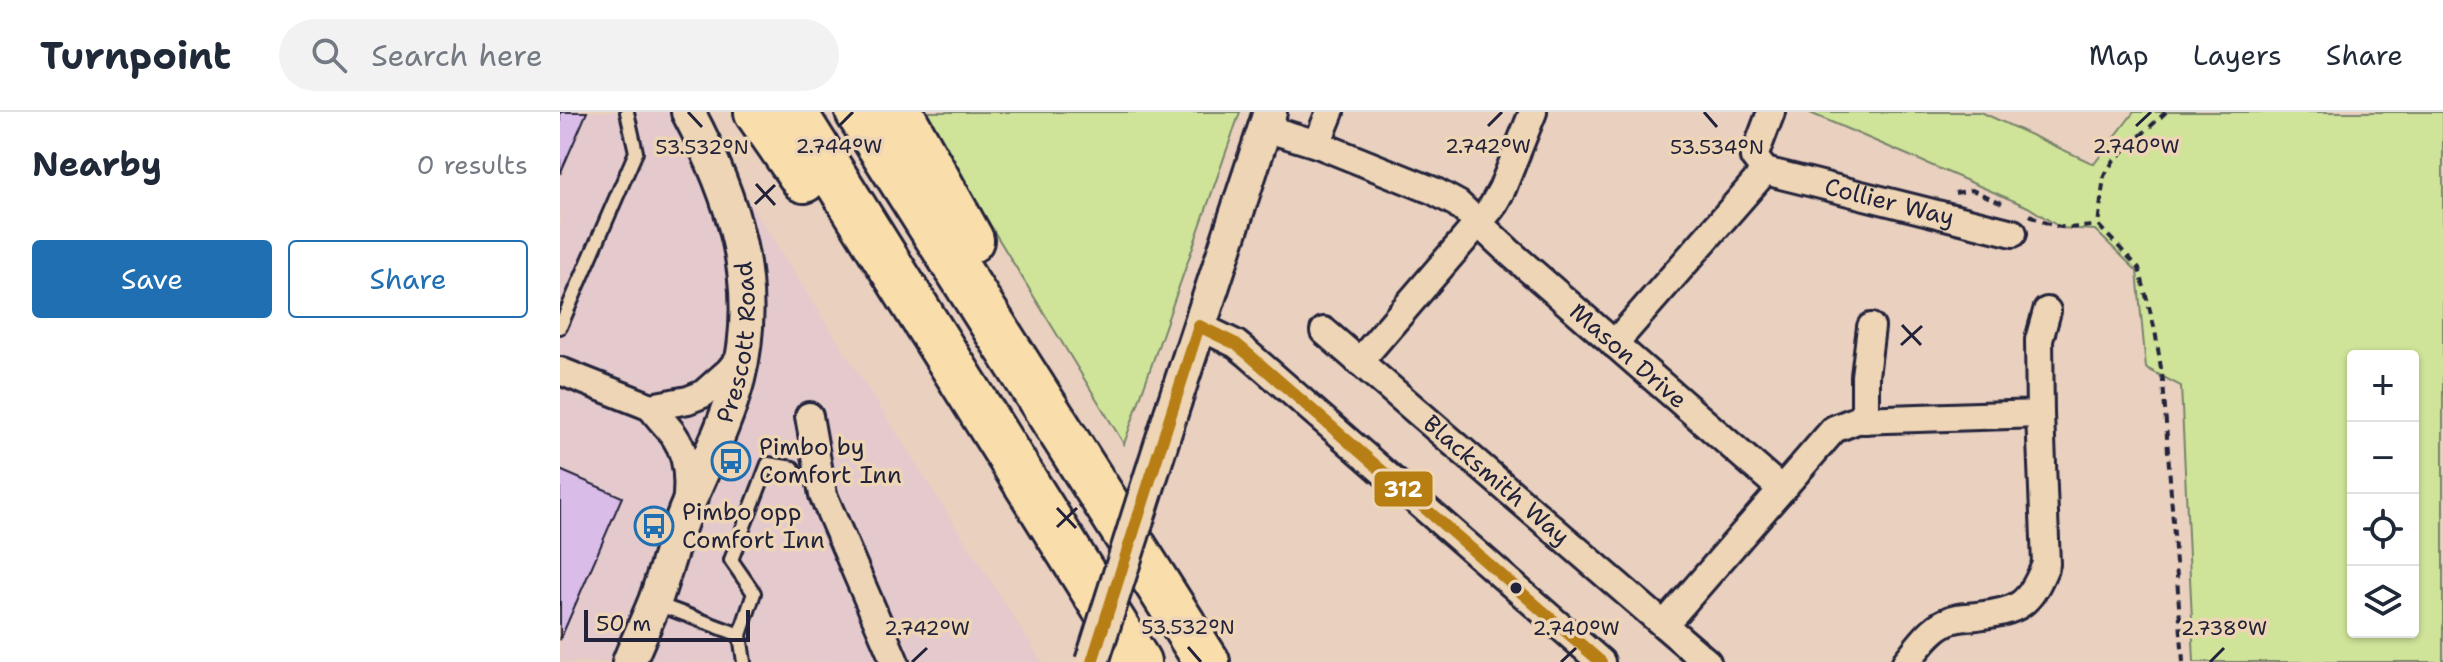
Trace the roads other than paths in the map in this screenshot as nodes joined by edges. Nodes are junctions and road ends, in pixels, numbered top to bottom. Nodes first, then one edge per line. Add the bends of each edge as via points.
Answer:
1 (627, 112) edge
2 (688, 112) edge
3 (757, 112) edge
4 (794, 112) edge
5 (858, 112) edge
6 (900, 112) edge
7 (1330, 112) edge
8 (1533, 112) edge
9 (1771, 112) edge
10 (1268, 120) edge
11 (1317, 144) junction
12 (1765, 171) junction
13 (1479, 223) junction
14 (2013, 233) dead end
15 (2047, 311) dead end
16 (1199, 326) junction
17 (560, 327) edge
18 (1871, 327) dead end
19 (1324, 331) dead end
20 (930, 333) junction
21 (1614, 344) junction
22 (743, 354) junction
23 (1359, 362) junction
24 (560, 371) edge
25 (651, 407) junction
26 (2040, 414) junction
27 (809, 416) dead end
28 (1865, 420) junction
29 (1068, 443) junction
30 (793, 468) dead end
31 (1781, 489) junction
32 (685, 511) junction
33 (654, 603) junction
34 (1664, 625) junction
35 (740, 635) junction
36 (629, 662) edge
37 (744, 662) edge
38 (895, 662) edge
39 (1092, 662) edge
40 (1138, 662) edge
41 (1207, 662) edge
42 (1601, 662) edge
43 (1707, 662) edge
44 (1906, 662) edge

1 - 17 lane via 636,152
2 - 22 street, Prescott Road via 719,174 740,240 746,279
3 - 20 highway via 832,222
4 - 20 highway
5 - 29 highway
6 - 29 highway via 997,288
7 - 11 street
8 - 13 street via 1502,189
9 - 12 street via 1754,157
10 - 11 street, Mason Drive
10 - 16 street
11 - 13 street, Mason Drive via 1434,191
12 - 14 street, Collier Way
12 - 21 street
13 - 21 street, Mason Drive
13 - 23 street
15 - 26 street via 2039,340
16 - 39 street, bridge
16 - 42 street via 1254,359
18 - 28 street
19 - 23 street, Blacksmith Way
20 - 40 highway
21 - 31 street, Mason Drive
22 - 25 street via 703,394
22 - 32 street, Prescott Road via 719,436
23 - 34 street, Blacksmith Way
24 - 25 street
25 - 32 street via 682,452
26 - 28 street
26 - 44 street via 2046,564 2039,582 2010,611 1943,623
27 - 38 street via 823,495
28 - 31 street via 1834,429
29 - 41 highway
30 - 35 lane via 768,464 735,544 731,560 754,593
31 - 34 street
32 - 33 street, Prescott Road
33 - 35 lane
33 - 36 street, Prescott Road
34 - 43 street
35 - 37 lane

